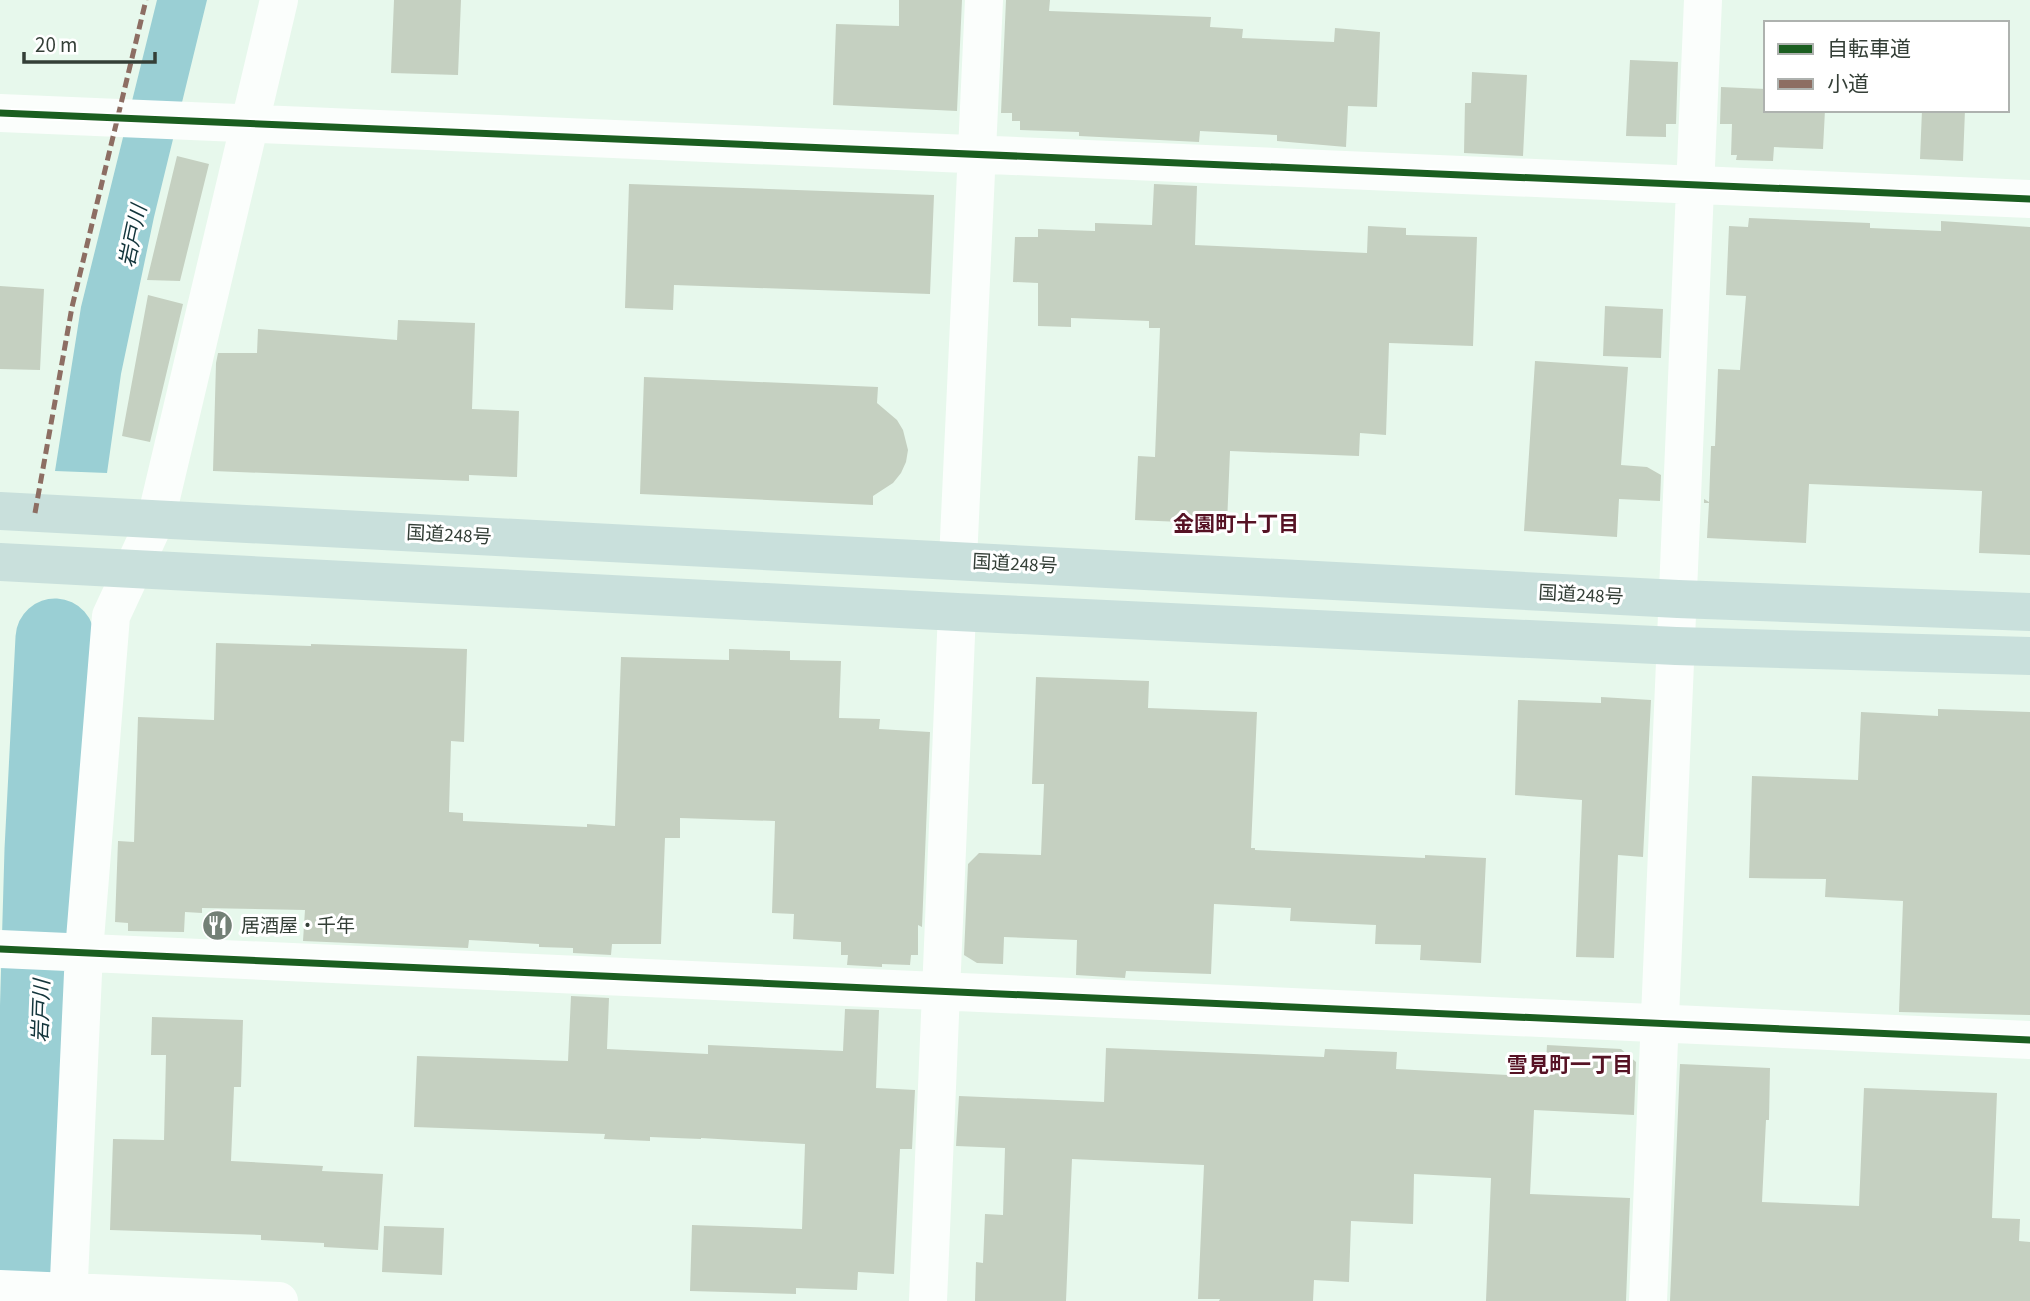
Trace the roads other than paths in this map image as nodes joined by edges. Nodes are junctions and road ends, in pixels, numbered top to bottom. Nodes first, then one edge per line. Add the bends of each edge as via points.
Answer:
1 (279, 0) edge
2 (984, 0) edge
3 (1703, 0) edge
4 (0, 113) edge
5 (249, 124) junction
6 (977, 155) junction
7 (1695, 185) junction
8 (2030, 199) edge
9 (0, 511) edge
10 (156, 519) junction
11 (958, 560) junction
12 (0, 562) edge
13 (133, 569) junction
14 (1678, 599) junction
15 (957, 612) junction
16 (2030, 612) edge
17 (1676, 646) junction
18 (2030, 656) edge
19 (0, 948) edge
20 (82, 952) junction
21 (941, 991) junction
22 (1660, 1024) junction
23 (2030, 1040) edge
24 (0, 1289) edge
25 (67, 1295) edge
26 (279, 1301) edge
27 (928, 1301) edge
28 (1648, 1301) edge

1 - 5 street
2 - 6 street
3 - 7 street
4 - 5 street
5 - 6 street
5 - 10 street
6 - 7 street
6 - 11 street
7 - 8 street
7 - 14 street
9 - 10 highway, 国道248号
10 - 11 highway, 国道248号
10 - 13 street
11 - 14 highway, 国道248号
12 - 13 highway
13 - 15 highway
13 - 20 street via 111,616
14 - 16 highway, 国道248号
14 - 17 street
15 - 17 highway
15 - 21 street
17 - 18 highway
17 - 22 street
19 - 20 street
20 - 21 street
20 - 25 street
21 - 22 street
21 - 27 street
22 - 23 street
22 - 28 street
24 - 25 street
25 - 26 street

